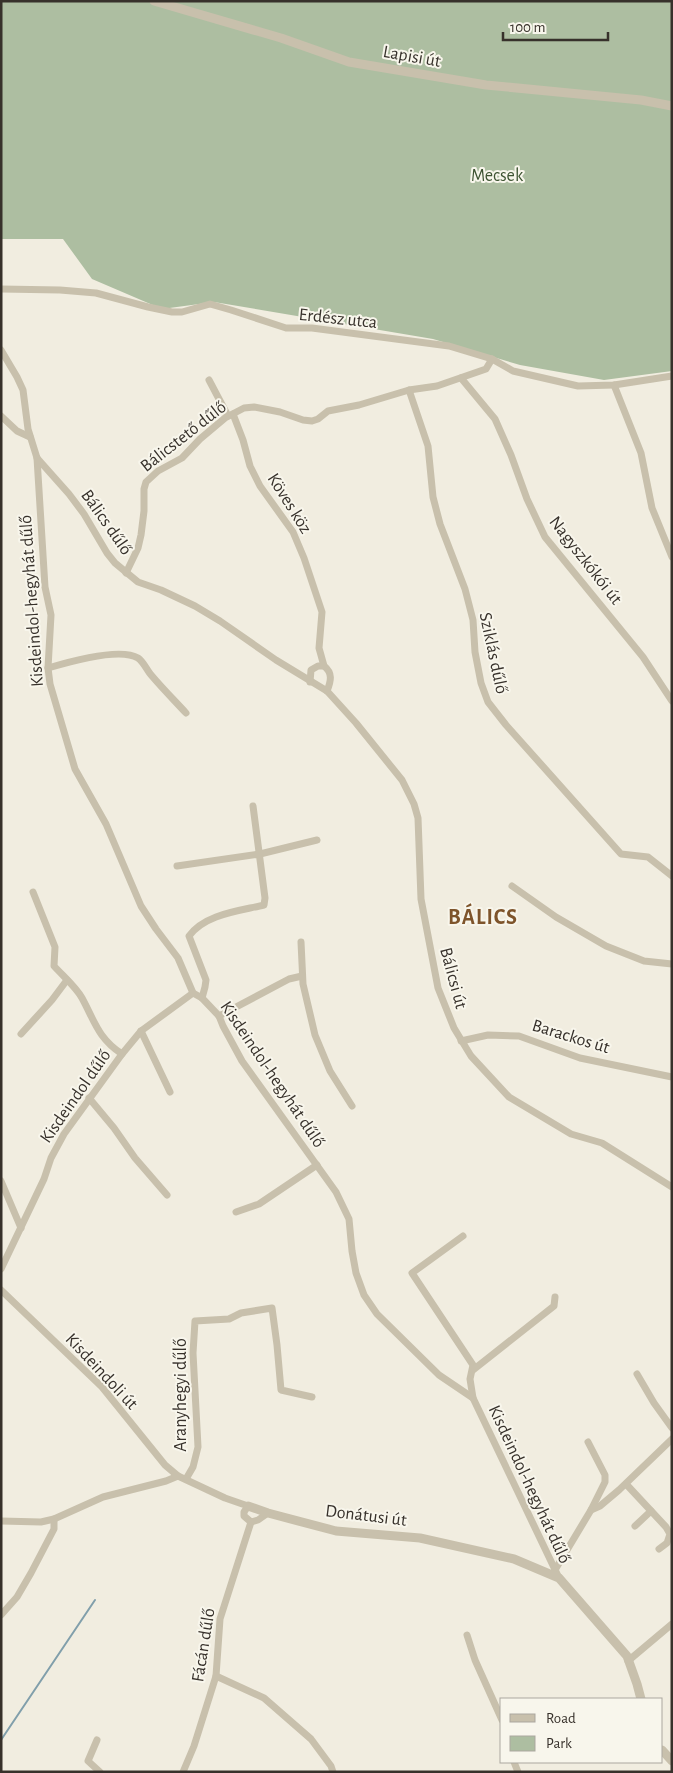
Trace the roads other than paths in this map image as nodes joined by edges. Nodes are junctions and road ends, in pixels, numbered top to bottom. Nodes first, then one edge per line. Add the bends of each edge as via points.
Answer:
1 (154, 1) edge
2 (672, 106) edge
3 (1, 289) edge
4 (1, 350) edge
5 (492, 358) junction
6 (672, 376) edge
7 (461, 378) junction
8 (209, 380) dead end
9 (614, 385) junction
10 (409, 390) junction
11 (230, 415) junction
12 (1, 416) edge
13 (30, 437) junction
14 (37, 458) junction
15 (672, 558) edge
16 (126, 573) junction
17 (324, 666) junction
18 (48, 668) junction
19 (310, 682) junction
20 (327, 691) junction
21 (672, 701) edge
22 (186, 713) dead end
23 (253, 806) dead end
24 (317, 840) dead end
25 (260, 854) junction
26 (177, 866) dead end
27 (672, 876) edge
28 (512, 886) dead end
29 (33, 892) dead end
30 (302, 942) dead end
31 (672, 964) edge
32 (302, 976) junction
33 (67, 980) junction
34 (193, 993) junction
35 (202, 998) junction
36 (219, 1016) junction
37 (141, 1031) junction
38 (21, 1034) dead end
39 (461, 1041) junction
40 (122, 1054) junction
41 (672, 1077) edge
42 (170, 1092) dead end
43 (89, 1098) junction
44 (352, 1106) dead end
45 (317, 1165) junction
46 (1, 1181) edge
47 (672, 1187) edge
48 (167, 1195) dead end
49 (236, 1212) dead end
50 (22, 1228) junction
51 (463, 1236) dead end
52 (1, 1269) edge
53 (1, 1290) edge
54 (555, 1297) dead end
55 (473, 1370) junction
56 (637, 1374) dead end
57 (312, 1397) dead end
58 (473, 1398) junction
59 (670, 1423) edge
60 (672, 1439) edge
61 (588, 1442) dead end
62 (178, 1476) junction
63 (186, 1479) junction
64 (626, 1484) junction
65 (248, 1506) junction
66 (591, 1510) junction
67 (651, 1511) junction
68 (268, 1513) junction
69 (54, 1519) junction
70 (1, 1521) edge
71 (251, 1522) junction
72 (635, 1526) dead end
73 (659, 1550) dead end
74 (557, 1574) junction
75 (1, 1615) edge
76 (672, 1624) edge
77 (467, 1635) dead end
78 (628, 1661) junction
79 (216, 1676) junction
80 (641, 1698) edge
81 (500, 1716) edge
82 (97, 1740) dead end
83 (663, 1751) edge
84 (672, 1761) edge
85 (100, 1772) edge
86 (183, 1772) edge
87 (333, 1772) edge

1 - 2 street, Lapisi út via 281,38 349,62 486,85
3 - 5 street, Erdész utca via 96,293 172,312 210,304 286,328 312,328 449,346
4 - 13 street, Bálics dűlő via 23,390
5 - 7 street, Bálicstető dűlő via 486,369
5 - 9 street, Erdész utca via 513,371 578,386
6 - 9 street, Erdész utca
7 - 10 street, Bálicstető dűlő
7 - 21 street, Nagyszkókói út via 495,419 545,537 643,657
8 - 11 street, Köves köz
9 - 15 street via 641,453 652,508
10 - 11 street, Bálicstető dűlő via 359,405 328,410 312,421 254,408 244,408
10 - 27 street, Sziklás dűlő via 428,446 440,524 465,589 473,620 475,652 488,702 620,854 648,857
11 - 16 street, Bálicstető dűlő via 182,458 146,482 141,535
11 - 17 street, Köves köz via 260,486 293,532 304,558 322,612 318,648
12 - 13 street via 17,431
13 - 14 street, Bálics dűlő
14 - 16 street, Bálics dűlő via 69,494 107,553
14 - 18 street, Kisdeindol-hegyhát dűlő via 44,567 51,615
16 - 19 street, Bálics dűlő via 138,582 195,606
17 - 19 street via 311,670
17 - 20 street via 331,677
18 - 22 street via 80,658 131,656 141,661
18 - 34 street, Kisdeindol-hegyhát dűlő via 55,705 75,769 106,824 141,906 178,958
19 - 20 street, Bálicsi út
20 - 39 street, Bálicsi út via 402,780 414,804 420,845 421,899 438,988
23 - 25 street
24 - 25 street
25 - 26 street
25 - 35 street via 264,905 219,916 195,928 189,936 206,980
28 - 31 street via 606,946 644,961
29 - 33 street via 54,947 54,966
30 - 32 street
32 - 36 street via 289,979
32 - 44 street via 315,1035 330,1070
33 - 38 street
33 - 40 street via 82,998 99,1032 110,1046
34 - 35 street, Kisdeindol-hegyhát dűlő
34 - 37 street, Kisdeindol dűlő
35 - 36 street, Kisdeindol-hegyhát dűlő
36 - 45 street, Kisdeindol-hegyhát dűlő via 242,1061
37 - 40 street, Kisdeindol dűlő
37 - 42 street
39 - 41 street, Barackos út via 488,1035 519,1036 580,1058
39 - 47 street, Bálicsi út via 509,1097 571,1134 602,1143
40 - 43 street, Kisdeindol dűlő
43 - 48 street
43 - 50 street, Kisdeindol dűlő via 51,1158
45 - 49 street via 259,1204
45 - 58 street, Kisdeindol-hegyhát dűlő via 336,1192 349,1219 356,1274 376,1314 439,1375
46 - 50 street
50 - 52 street, Kisdeindol dűlő
51 - 55 street via 412,1273
53 - 62 street, Kisdeindoli út via 102,1387 165,1465
54 - 55 street via 554,1306
55 - 58 street via 470,1380
56 - 59 street
57 - 63 street, Aranyhegyi dűlő via 281,1390 272,1308 241,1313 229,1319 195,1321 198,1447
58 - 74 street, Kisdeindol-hegyhát dűlő
60 - 64 street
61 - 66 street via 606,1482
62 - 63 street, Donátusi út
62 - 69 street via 103,1497
63 - 65 street, Donátusi út
64 - 66 street
64 - 67 street
65 - 68 street, Donátusi út
65 - 71 street, Fácán dűlő via 244,1516
66 - 74 street
67 - 72 street
67 - 73 street via 670,1534 667,1543
68 - 71 street
68 - 74 street, Donátusi út via 336,1531 420,1538 514,1558
69 - 70 street via 41,1522
69 - 75 street via 54,1529 18,1597
71 - 79 street, Fácán dűlő via 220,1619
74 - 78 street, Donátusi út
76 - 78 street
77 - 81 street
78 - 80 street, Donátusi út
79 - 86 street, Fácán dűlő
79 - 87 street via 264,1698 311,1739
82 - 85 street via 88,1761
83 - 84 street

